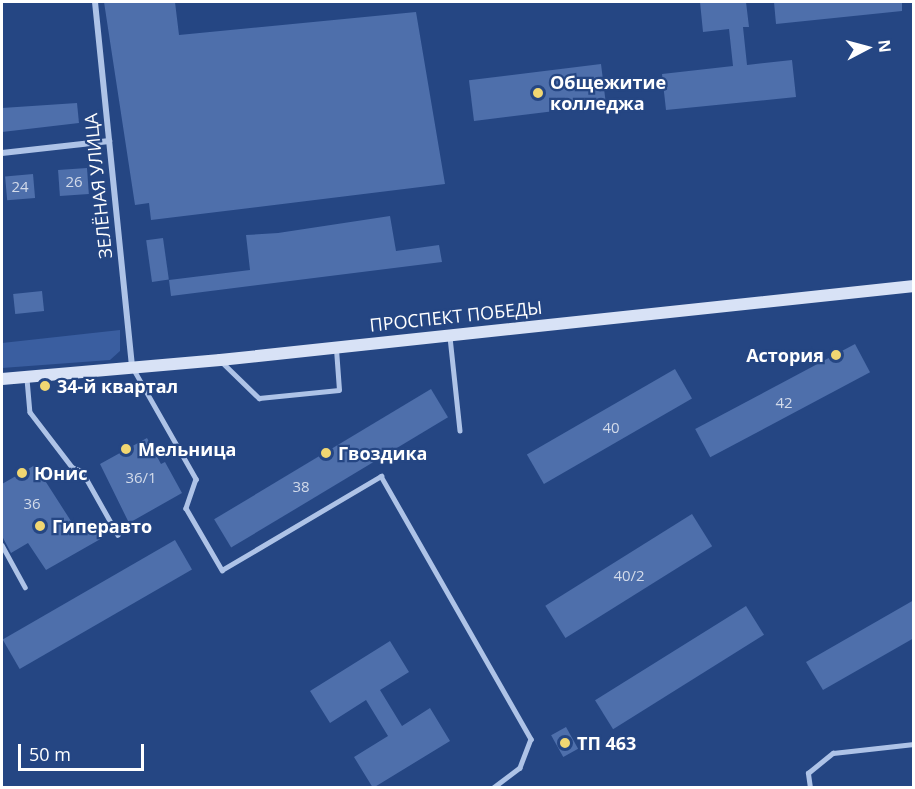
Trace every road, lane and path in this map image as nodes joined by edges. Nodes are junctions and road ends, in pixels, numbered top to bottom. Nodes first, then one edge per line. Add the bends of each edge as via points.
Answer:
1 (94, 2) edge
2 (109, 141) junction
3 (2, 153) edge
4 (914, 286) edge
5 (450, 335) junction
6 (336, 347) junction
7 (220, 360) junction
8 (132, 368) junction
9 (27, 376) junction
10 (2, 379) edge
11 (460, 430) dead end
12 (118, 535) dead end
13 (2, 545) edge
14 (26, 587) dead end
15 (914, 744) edge
16 (493, 788) edge
17 (810, 788) edge

1 - 2 street, ЗЕЛЁНАЯ УЛИЦА
2 - 3 street
2 - 8 street, ЗЕЛЁНАЯ УЛИЦА
4 - 5 street, ПРОСПЕКТ ПОБЕДЫ
5 - 6 street, ПРОСПЕКТ ПОБЕДЫ
5 - 11 lane
6 - 7 street, ПРОСПЕКТ ПОБЕДЫ
6 - 7 lane via 339,390 260,398
7 - 8 street, ПРОСПЕКТ ПОБЕДЫ
8 - 9 street, ПРОСПЕКТ ПОБЕДЫ
8 - 16 lane via 196,479 186,508 222,570 381,476 531,739 520,768
9 - 10 street, ПРОСПЕКТ ПОБЕДЫ
9 - 12 lane via 30,412 72,467 82,471
13 - 14 lane
15 - 17 lane via 834,753 808,773

